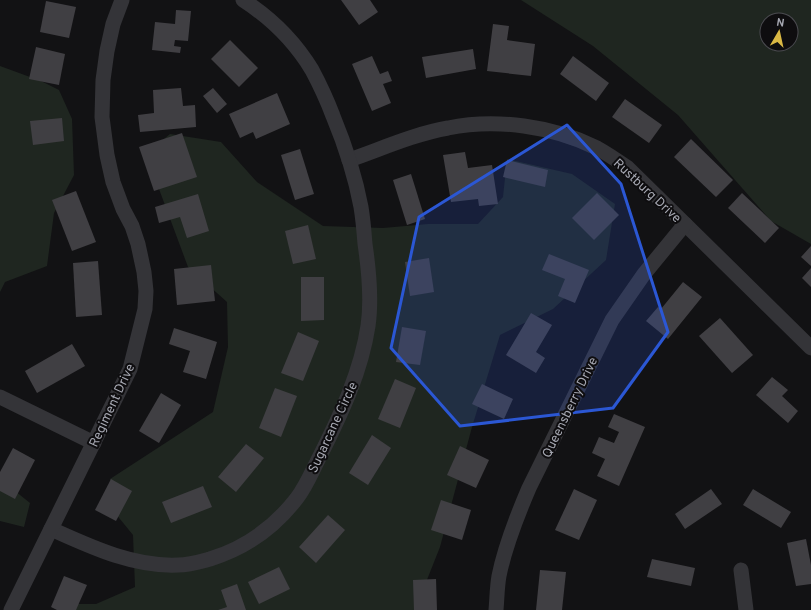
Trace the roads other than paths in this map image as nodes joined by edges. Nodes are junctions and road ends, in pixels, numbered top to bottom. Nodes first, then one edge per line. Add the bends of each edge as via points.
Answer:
1 (122, 0) edge
2 (243, 0) edge
3 (349, 160) junction
4 (685, 224) junction
5 (811, 348) edge
6 (0, 397) edge
7 (94, 443) junction
8 (51, 529) junction
9 (741, 570) dead end
10 (11, 610) edge
11 (496, 610) edge
12 (746, 610) edge

1 - 7 street, Regiment Drive via 107,51 102,117 114,182 140,251 146,291 145,309 130,369
2 - 3 street, Sugarcane Circle via 270,19 283,32 312,70 325,95
3 - 4 street, Rustburg Drive via 420,135 467,125 514,125 542,130 570,137 612,157 628,168
3 - 8 street, Sugarcane Circle via 361,206 369,269 370,298 363,354 340,416 308,480 286,512 263,533 242,547 197,563 178,565 159,565 113,555
4 - 5 street, Rustburg Drive
4 - 11 street, Queensberry Drive via 644,274 612,320 529,488 506,550 499,577
6 - 7 street
7 - 8 street, Regiment Drive
8 - 10 street, Regiment Drive
9 - 12 street

